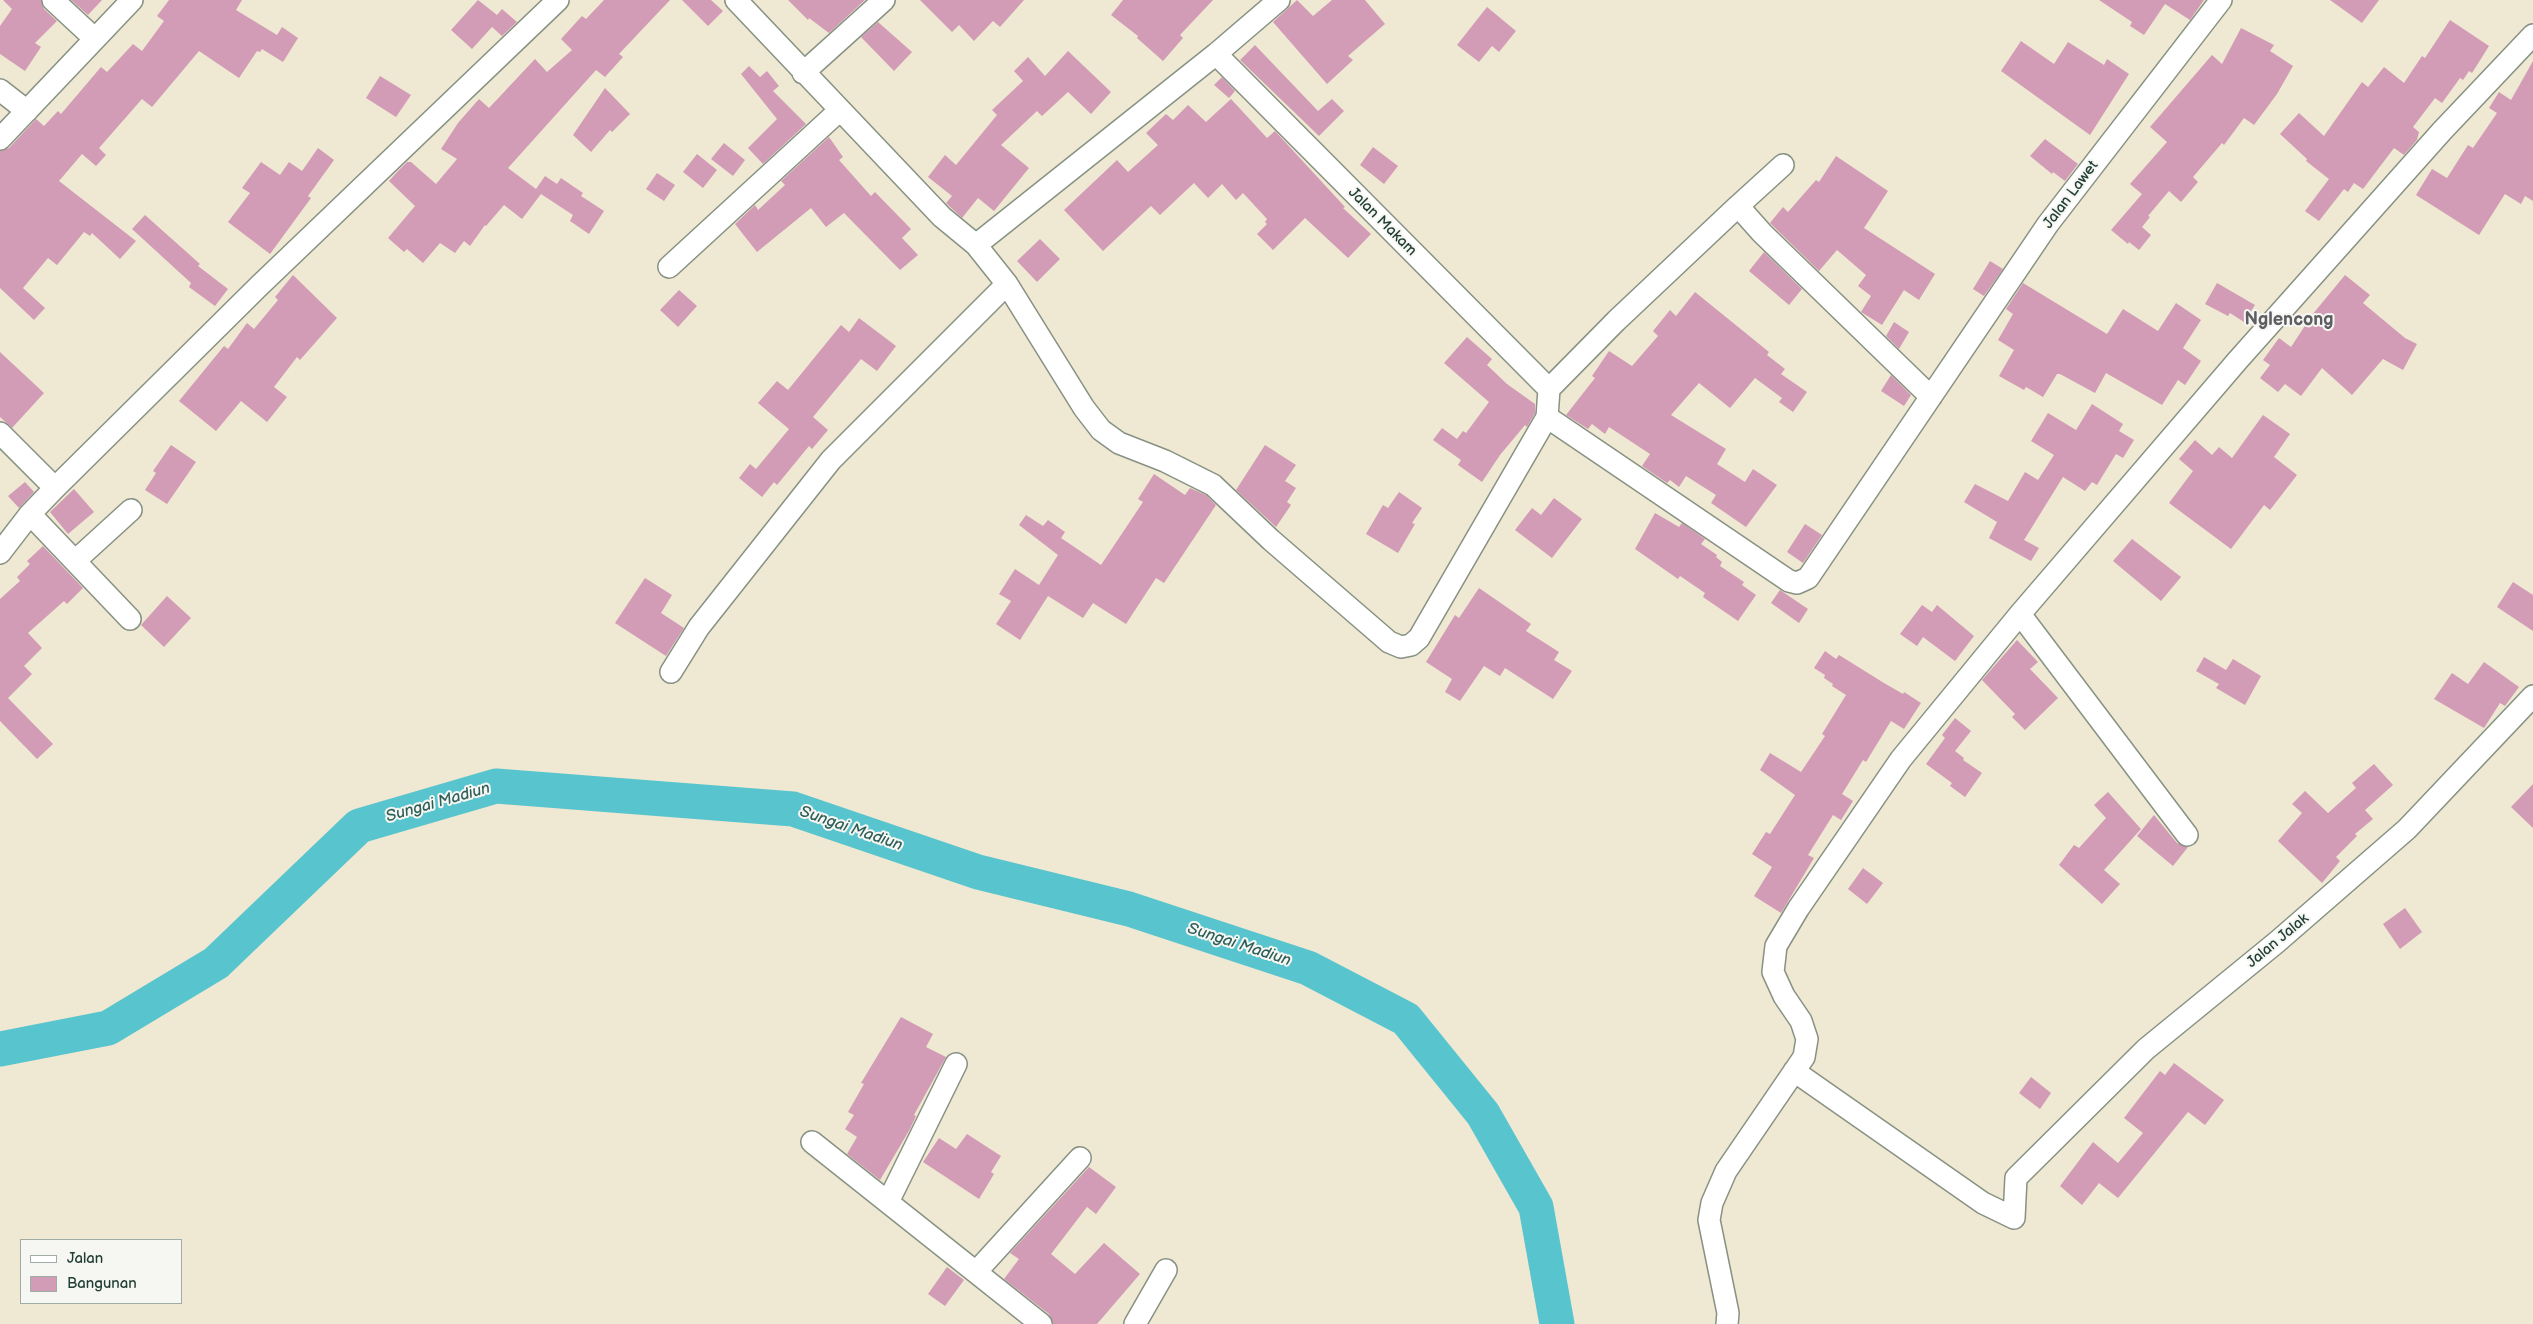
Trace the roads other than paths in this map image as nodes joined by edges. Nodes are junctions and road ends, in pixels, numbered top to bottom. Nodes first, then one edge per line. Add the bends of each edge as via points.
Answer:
1 (53, 0) edge
2 (132, 0) edge
3 (558, 0) edge
4 (736, 0) edge
5 (884, 0) edge
6 (1279, 0) edge
7 (2221, 0) edge
8 (2533, 35) edge
9 (96, 39) junction
10 (1216, 54) junction
11 (803, 73) junction
12 (0, 90) edge
13 (840, 110) junction
14 (27, 111) junction
15 (0, 139) edge
16 (1783, 165) dead end
17 (1738, 206) junction
18 (976, 245) junction
19 (669, 267) dead end
20 (1007, 284) junction
21 (1549, 389) junction
22 (1931, 397) junction
23 (1547, 417) junction
24 (0, 433) edge
25 (55, 488) junction
26 (131, 510) dead end
27 (30, 514) junction
28 (0, 553) edge
29 (75, 562) junction
30 (2020, 614) junction
31 (130, 619) dead end
32 (671, 672) dead end
33 (2533, 696) edge
34 (2187, 835) dead end
35 (956, 1064) dead end
36 (1794, 1071) junction
37 (812, 1142) dead end
38 (1080, 1158) dead end
39 (888, 1202) junction
40 (1166, 1270) dead end
41 (976, 1272) junction
42 (1041, 1324) edge
43 (1135, 1324) edge
44 (1727, 1324) edge

1 - 9 street
2 - 9 street
3 - 25 street via 259,286
4 - 11 street
5 - 11 street
6 - 10 street
7 - 22 street, Jalan Lawet via 2048,224
8 - 30 street via 2442,131 2244,353
9 - 14 street
10 - 18 street
10 - 21 street, Jalan Makam
11 - 13 street
12 - 14 street
13 - 18 street via 942,217
13 - 19 street
14 - 15 street
16 - 17 street
17 - 21 street
17 - 22 street
18 - 20 street
20 - 23 street via 1101,430 1119,443 1213,485 1389,642 1401,647 1411,645 1419,638
20 - 32 street via 831,460 699,626
21 - 23 street
22 - 23 street, Jalan Lawet via 1808,578 1797,583 1789,581
24 - 25 street
25 - 27 street
26 - 29 street
27 - 28 street
27 - 29 street
29 - 31 street
30 - 34 street
30 - 36 street via 1901,759 1776,946 1773,972 1808,1039 1804,1056
33 - 36 street, Jalan Jalak via 2407,829 2277,942 2146,1049 2016,1178 2014,1218 1983,1203
35 - 39 street
36 - 44 street via 1726,1170 1712,1203 1710,1220 1728,1313
37 - 39 street
38 - 41 street
39 - 41 street
40 - 43 street
41 - 42 street

